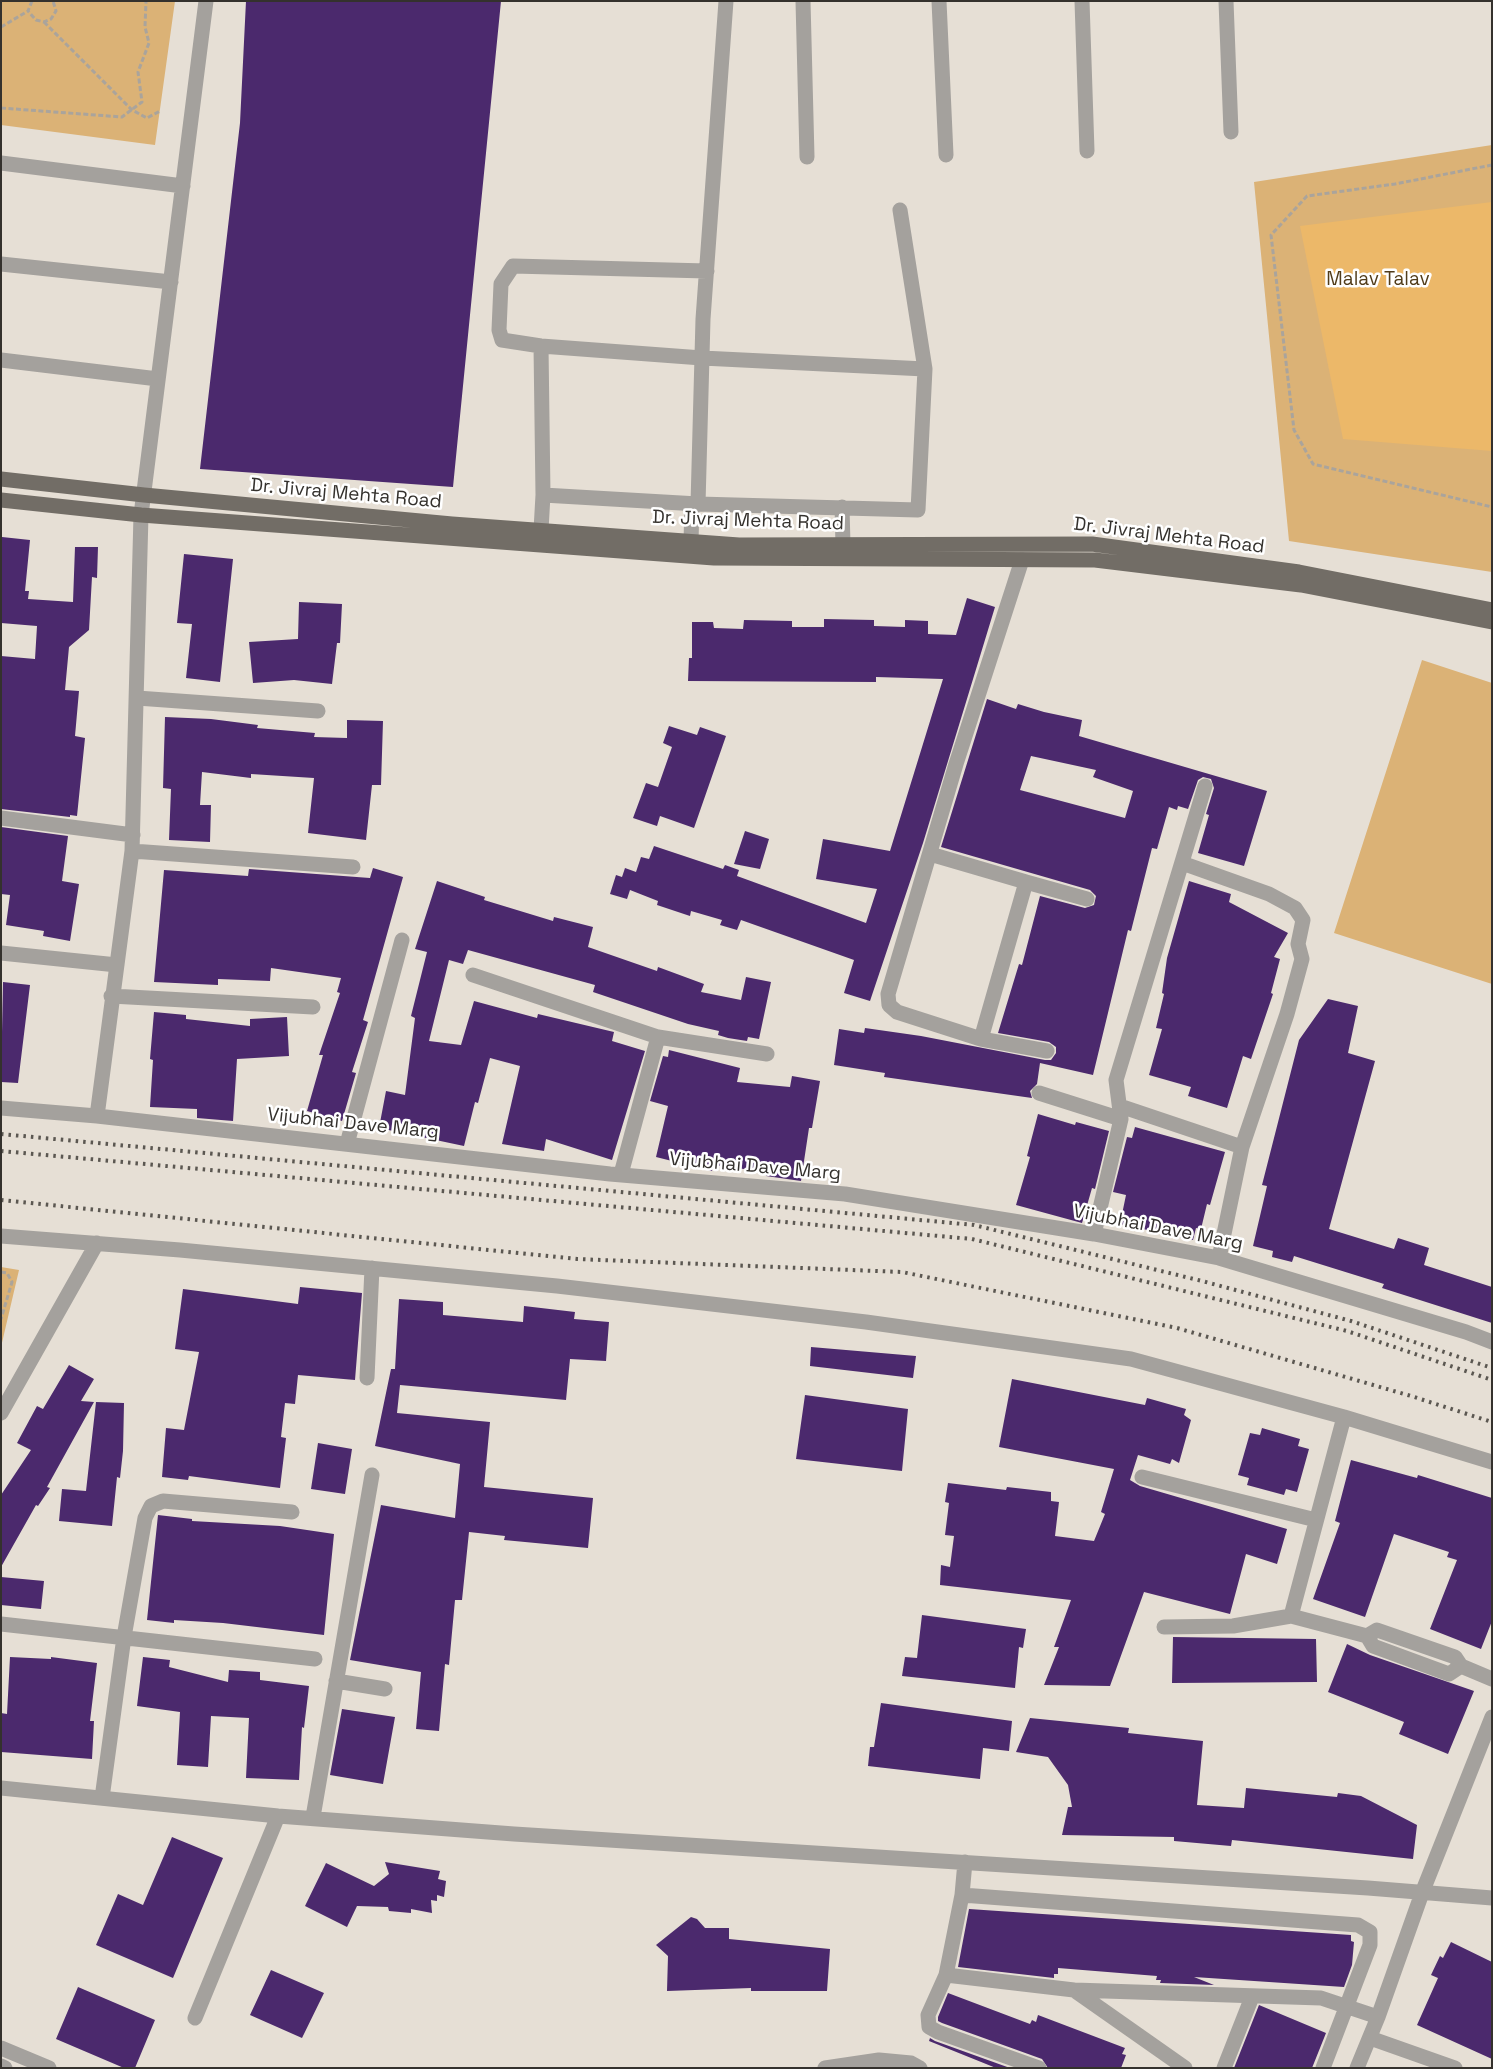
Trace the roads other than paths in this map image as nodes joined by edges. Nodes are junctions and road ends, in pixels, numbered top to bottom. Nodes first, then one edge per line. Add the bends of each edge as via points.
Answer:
1 (206, 1) edge
2 (726, 1) edge
3 (803, 1) edge
4 (939, 1) edge
5 (1082, 1) edge
6 (1226, 1) edge
7 (1231, 132) dead end
8 (1087, 151) dead end
9 (946, 155) dead end
10 (807, 157) dead end
11 (1, 163) edge
12 (183, 186) junction
13 (900, 210) dead end
14 (1, 264) edge
15 (707, 271) junction
16 (171, 282) junction
17 (541, 346) junction
18 (702, 358) junction
19 (1, 360) edge
20 (925, 369) junction
21 (158, 379) junction
22 (1, 478) edge
23 (144, 495) junction
24 (543, 495) junction
25 (1, 500) edge
26 (695, 504) junction
27 (842, 507) junction
28 (141, 515) junction
29 (541, 530) junction
30 (691, 542) junction
31 (844, 545) junction
32 (1022, 560) junction
33 (1492, 610) edge
34 (1492, 622) edge
35 (137, 698) junction
36 (318, 711) dead end
37 (1205, 786) dead end
38 (1, 818) edge
39 (133, 835) junction
40 (132, 851) junction
41 (930, 854) junction
42 (1182, 863) junction
43 (353, 867) dead end
44 (1026, 882) junction
45 (1087, 899) dead end
46 (402, 940) dead end
47 (1, 953) edge
48 (117, 965) junction
49 (473, 975) dead end
50 (112, 996) junction
51 (313, 1007) dead end
52 (658, 1037) junction
53 (981, 1039) junction
54 (1047, 1051) dead end
55 (768, 1054) dead end
56 (1039, 1093) dead end
57 (1, 1108) edge
58 (1120, 1113) junction
59 (97, 1116) junction
60 (346, 1144) junction
61 (1242, 1147) junction
62 (621, 1174) junction
63 (1094, 1234) junction
64 (1, 1236) edge
65 (97, 1244) junction
66 (1219, 1258) junction
67 (372, 1268) junction
68 (1492, 1342) edge
69 (368, 1378) dead end
70 (1, 1413) edge
71 (1344, 1417) junction
72 (1492, 1462) edge
73 (372, 1475) dead end
74 (1142, 1477) dead end
75 (292, 1512) dead end
76 (1316, 1520) junction
77 (1291, 1616) junction
78 (1, 1624) edge
79 (1164, 1627) dead end
80 (124, 1637) junction
81 (315, 1659) dead end
82 (1492, 1679) edge
83 (336, 1681) junction
84 (385, 1690) dead end
85 (1492, 1717) edge
86 (1, 1788) edge
87 (102, 1798) junction
88 (278, 1816) junction
89 (313, 1817) junction
90 (965, 1862) junction
91 (1422, 1893) junction
92 (962, 1896) junction
93 (1492, 1898) edge
94 (946, 1975) junction
95 (1074, 1990) junction
96 (1252, 1997) junction
97 (1348, 2007) junction
98 (1378, 2017) junction
99 (195, 2018) dead end
100 (1370, 2038) junction
101 (1, 2048) edge
102 (1, 2066) edge
103 (5, 2068) edge
104 (49, 2068) edge
105 (825, 2068) edge
106 (920, 2068) edge
107 (1039, 2068) edge
108 (1185, 2068) edge
109 (1224, 2068) edge
110 (1323, 2068) edge
111 (1358, 2068) edge
112 (1456, 2068) edge

1 - 12 street
2 - 15 street
3 - 10 street
4 - 9 street
5 - 8 street
6 - 7 street
11 - 12 street
12 - 16 street
13 - 20 street
14 - 16 street
15 - 17 street via 513,266 501,284 499,330 502,340
15 - 18 street
16 - 21 street
17 - 18 street
17 - 24 street
18 - 20 street
18 - 26 street
19 - 21 street
20 - 27 street via 918,510
21 - 23 street
22 - 23 main road, Dr. Jivraj Mehta Road
23 - 28 street
23 - 29 main road, Dr. Jivraj Mehta Road
24 - 26 street
24 - 29 street
25 - 28 main road
26 - 27 street
26 - 30 street
27 - 31 street
28 - 32 main road via 714,558
28 - 35 street
29 - 30 main road, Dr. Jivraj Mehta Road
30 - 31 main road, Dr. Jivraj Mehta Road
31 - 33 main road, Dr. Jivraj Mehta Road via 1092,544 1300,572
32 - 34 main road via 1095,560 1301,585
32 - 41 street
35 - 36 street
35 - 39 street
37 - 42 street
38 - 39 street
39 - 40 street
40 - 43 street
40 - 48 street
41 - 44 street
41 - 53 street via 888,994 889,1005 897,1012
42 - 58 street via 1116,1080
42 - 61 street via 1269,894 1295,908 1303,920 1298,944 1302,959
44 - 45 street
44 - 53 street
46 - 60 street
47 - 48 street
48 - 50 street
49 - 52 street
50 - 51 street
50 - 59 street
52 - 55 street
52 - 62 street
53 - 54 street
56 - 58 street
57 - 59 street, Vijubhai Dave Marg
58 - 61 street
58 - 63 street
59 - 60 street, Vijubhai Dave Marg
60 - 62 street, Vijubhai Dave Marg
61 - 66 street
62 - 63 street, Vijubhai Dave Marg via 845,1194
63 - 66 street, Vijubhai Dave Marg
64 - 65 street
65 - 67 street
65 - 70 street
66 - 68 street, Vijubhai Dave Marg
67 - 69 street
67 - 71 street via 866,1322 1131,1359
71 - 72 street
71 - 76 street
73 - 83 street
74 - 76 street
75 - 80 street via 163,1501 151,1506 145,1518
76 - 77 street
77 - 79 street via 1233,1626
77 - 82 street via 1367,1636 1377,1630 1455,1657 1461,1666
78 - 80 street
80 - 81 street
80 - 87 street
83 - 84 street
83 - 89 street
85 - 91 street
86 - 87 street
87 - 88 street
88 - 89 street
88 - 99 street
89 - 90 street via 514,1834
90 - 91 street
90 - 92 street
91 - 93 street
91 - 98 street
92 - 94 street
92 - 97 street via 1358,1925 1370,1932 1370,1945
94 - 95 street
94 - 107 street via 928,2015 929,2027
95 - 96 street
95 - 108 street
96 - 97 street via 1321,1998
96 - 109 street
97 - 98 street
97 - 110 street
98 - 100 street
100 - 111 street
100 - 112 street
101 - 104 street
102 - 103 street
105 - 106 street via 878,2060 911,2063

